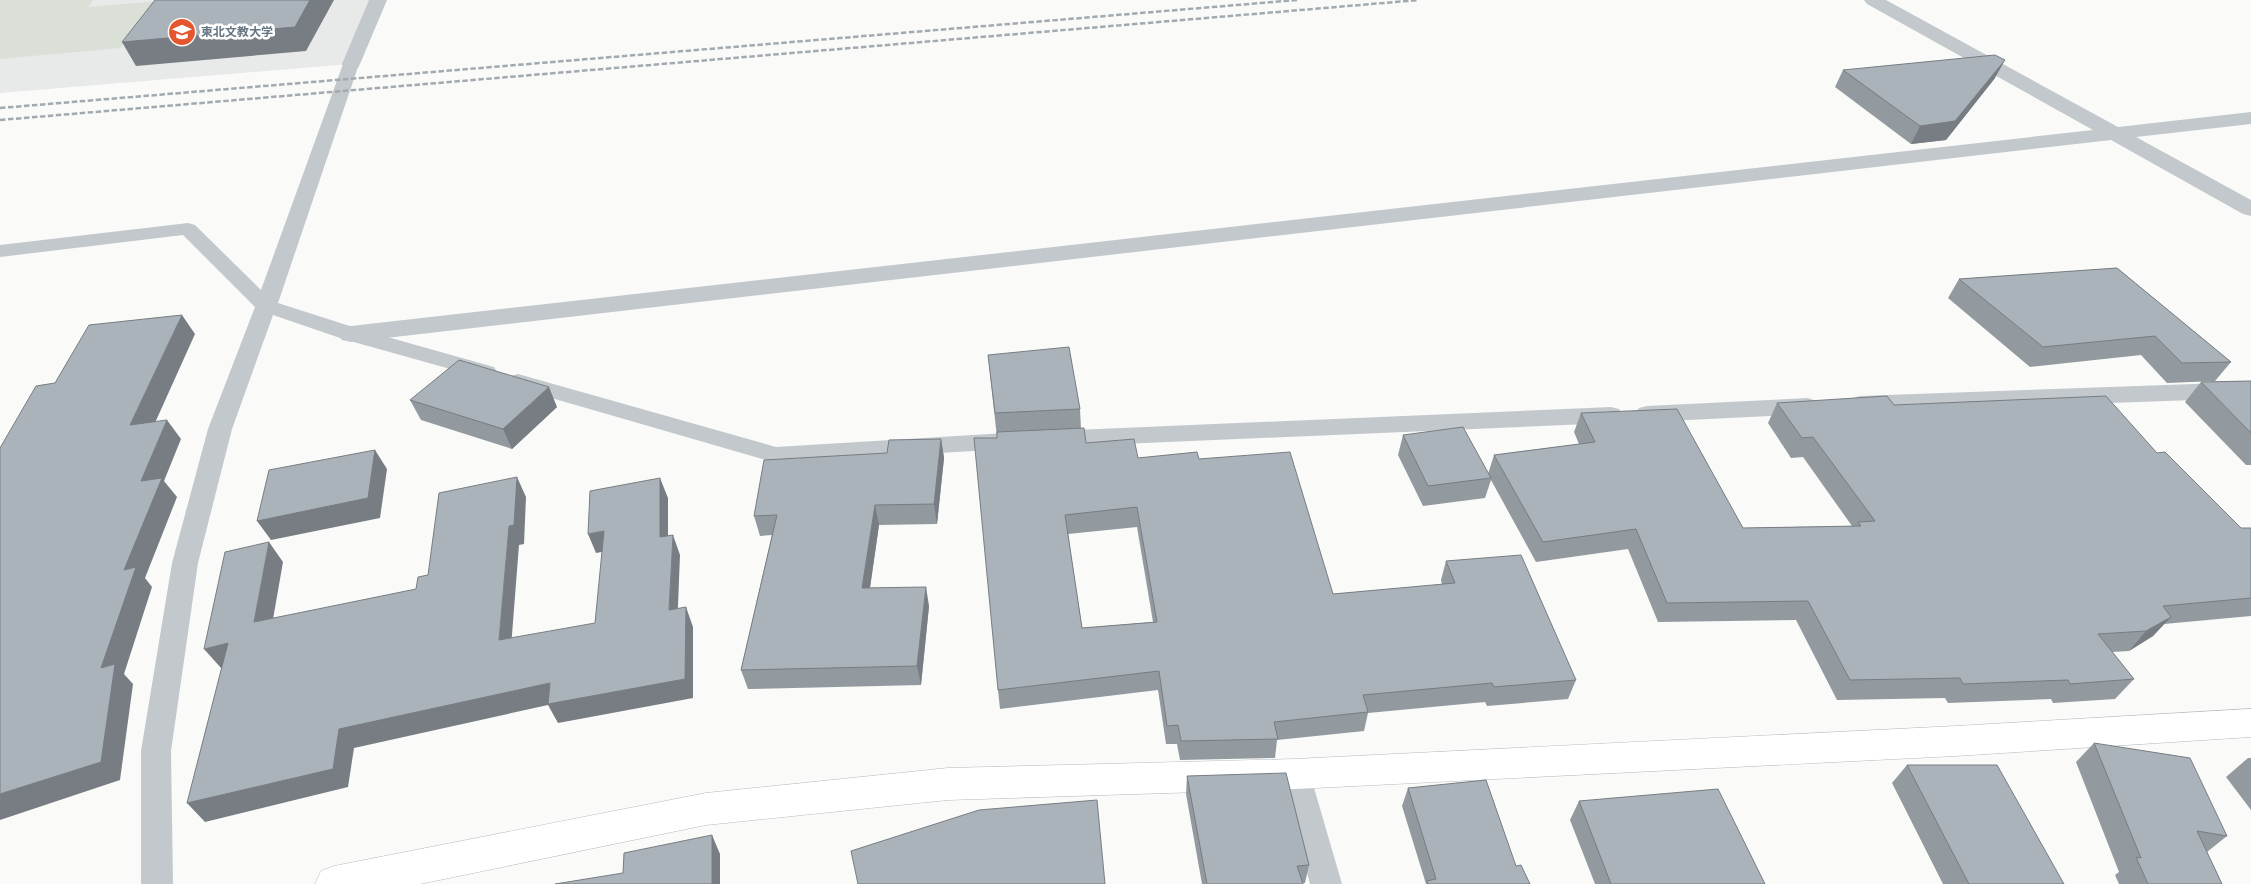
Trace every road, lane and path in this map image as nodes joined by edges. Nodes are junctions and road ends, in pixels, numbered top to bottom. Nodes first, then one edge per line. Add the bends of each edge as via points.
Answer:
1 (378, 0) edge
2 (1873, 0) edge
3 (351, 64) joint
4 (2251, 118) edge
5 (2114, 133) junction
6 (2251, 209) edge
7 (0, 251) edge
8 (266, 306) junction
9 (351, 334) junction
10 (2251, 390) edge
11 (2251, 723) edge
12 (1294, 774) junction
13 (157, 884) edge
14 (334, 884) edge
15 (1326, 884) edge

1 - 3 street
2 - 5 street
3 - 8 lane
4 - 5 street
5 - 6 street
5 - 9 street
7 - 8 lane via 188,229
8 - 9 lane
8 - 13 lane via 220,429 185,563 156,751
9 - 10 lane via 776,455 988,442
11 - 12 street
12 - 14 street via 948,784 706,809
12 - 15 lane

